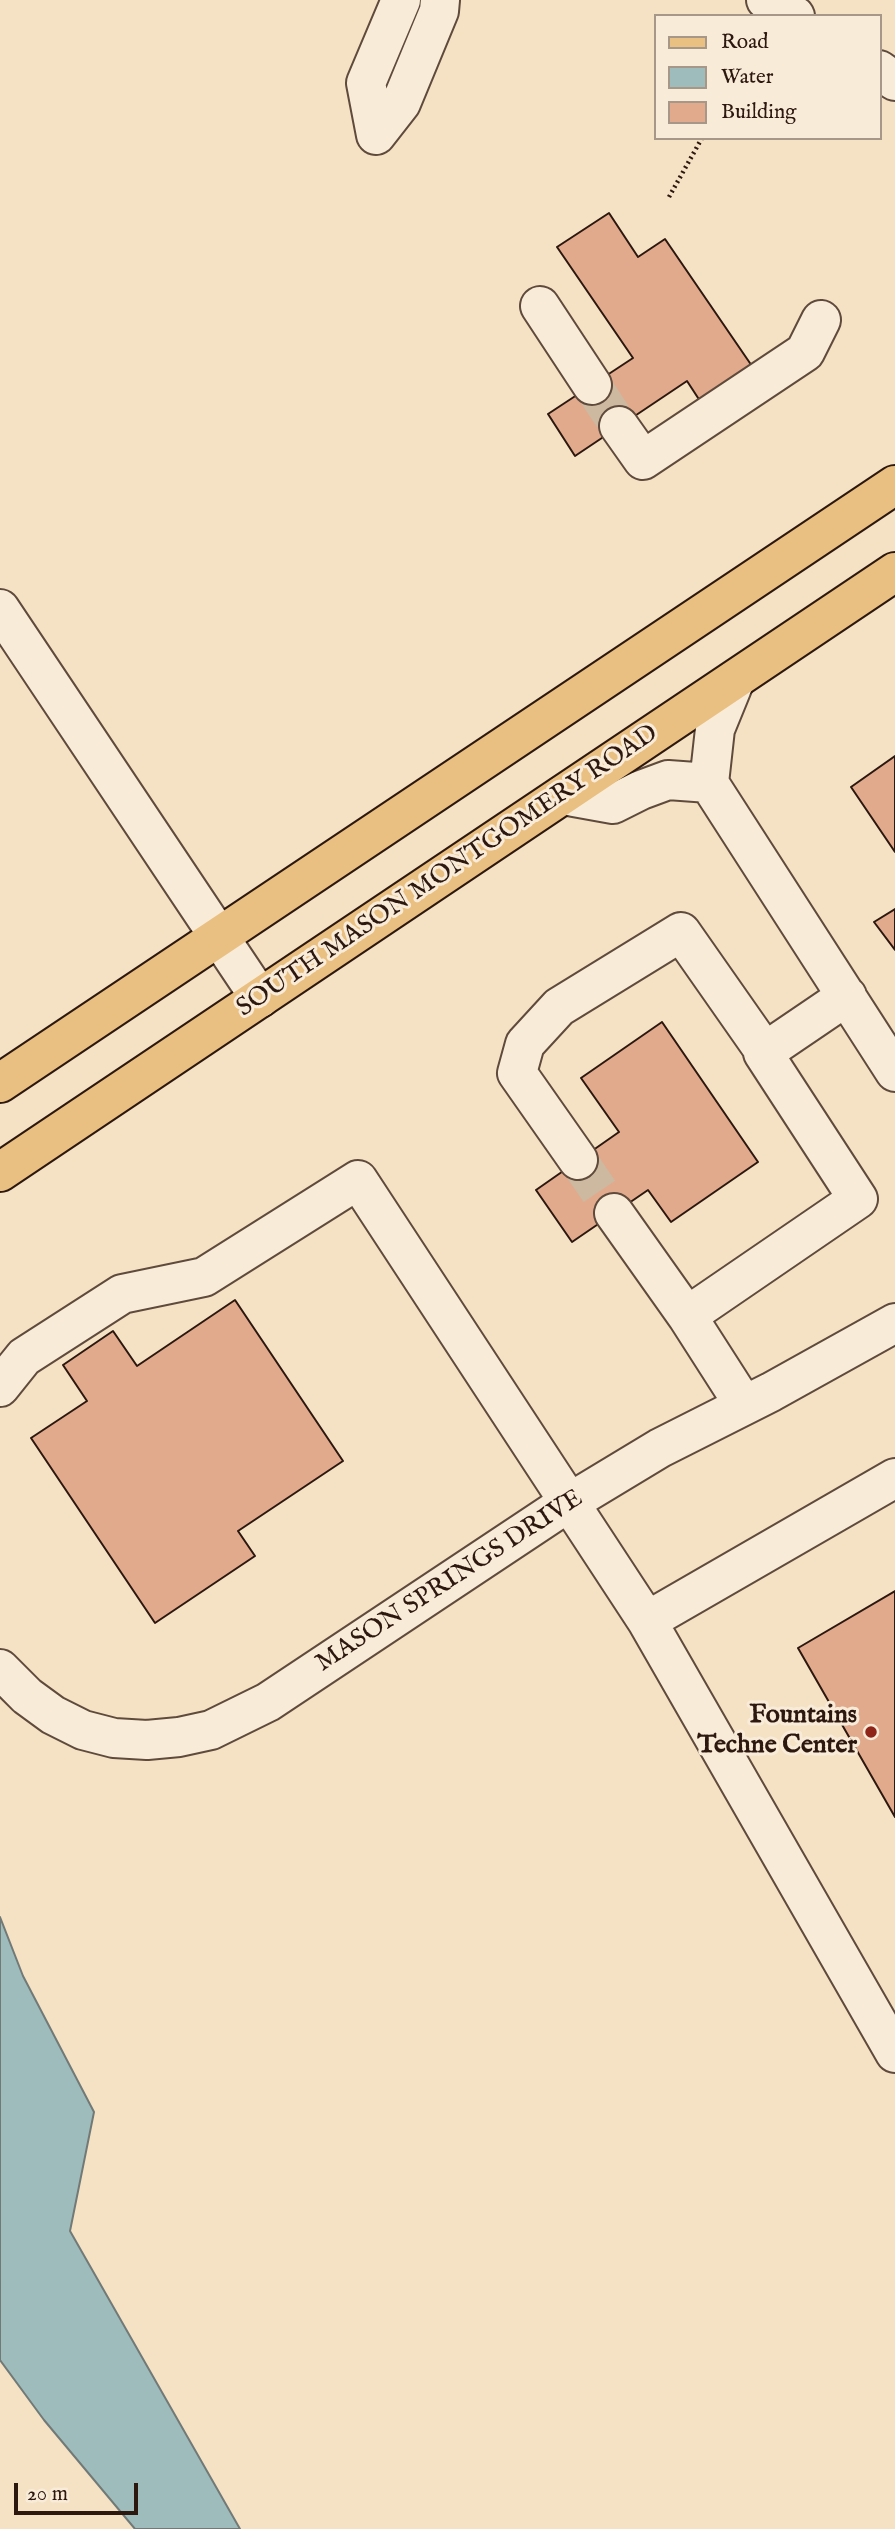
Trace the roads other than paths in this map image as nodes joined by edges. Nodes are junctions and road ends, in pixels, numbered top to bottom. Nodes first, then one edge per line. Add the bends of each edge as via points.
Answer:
1 (401, 0) edge
2 (440, 0) edge
3 (766, 0) edge
4 (792, 14) edge
5 (540, 306) dead end
6 (821, 320) dead end
7 (592, 384) tunnel mouth
8 (619, 426) tunnel mouth
9 (895, 485) edge
10 (895, 572) edge
11 (0, 609) edge
12 (735, 680) junction
13 (709, 783) junction
14 (563, 795) junction
15 (219, 937) junction
16 (847, 996) junction
17 (260, 998) junction
18 (765, 1052) junction
19 (893, 1065) edge
20 (0, 1083) edge
21 (578, 1160) tunnel mouth
22 (0, 1172) edge
23 (614, 1213) tunnel mouth
24 (687, 1316) junction
25 (895, 1323) edge
26 (0, 1387) edge
27 (744, 1405) junction
28 (895, 1478) edge
29 (571, 1501) junction
30 (647, 1621) junction
31 (0, 1669) edge
32 (895, 2053) edge

1 - 2 street via 366,83 376,135 401,103
3 - 4 street
5 - 7 street
6 - 8 street via 806,352 643,460
9 - 15 main road
10 - 12 main road, SOUTH MASON MONTGOMERY ROAD
11 - 15 street
12 - 13 street via 715,729
12 - 14 main road, SOUTH MASON MONTGOMERY ROAD
13 - 14 street via 668,780 613,804
13 - 16 street
14 - 17 main road, SOUTH MASON MONTGOMERY ROAD
15 - 17 street
15 - 20 main road
16 - 18 street
16 - 19 street
17 - 22 main road, SOUTH MASON MONTGOMERY ROAD
18 - 21 street via 681,932 559,1007 525,1044 517,1073
18 - 24 street via 858,1199
23 - 24 street
24 - 27 street
25 - 27 street, MASON SPRINGS DRIVE
26 - 29 street via 24,1357 122,1294 204,1277 358,1180
27 - 29 street, MASON SPRINGS DRIVE
28 - 30 street
29 - 30 street
29 - 31 street, MASON SPRINGS DRIVE via 268,1702 211,1730 147,1741 83,1730 27,1696
30 - 32 street

